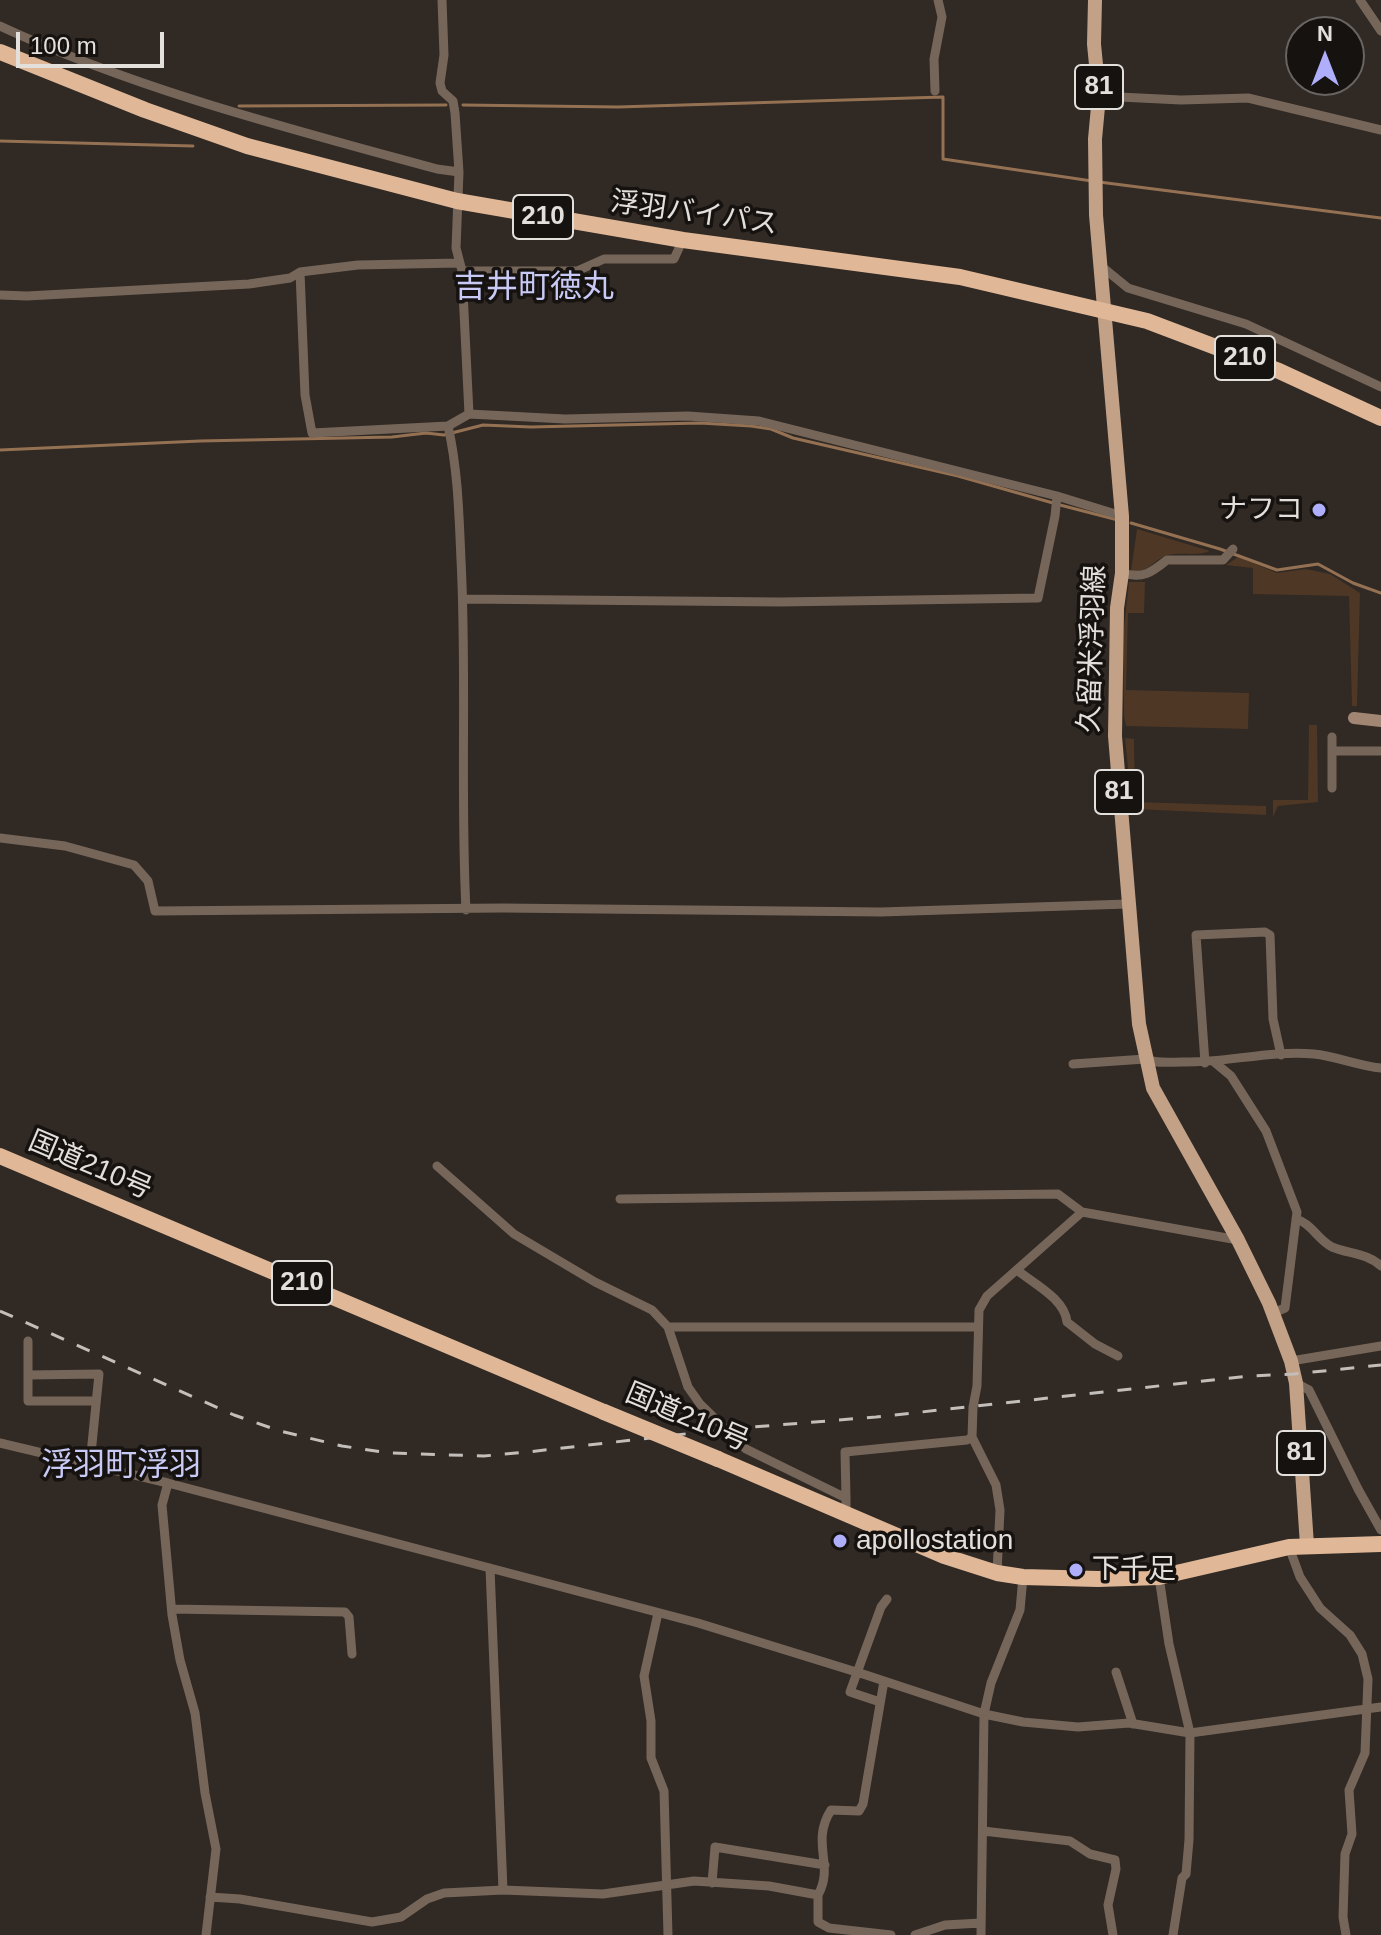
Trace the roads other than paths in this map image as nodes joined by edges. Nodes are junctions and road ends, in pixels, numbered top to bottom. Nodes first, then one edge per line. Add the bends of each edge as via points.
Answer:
1 (442, 0) edge
2 (938, 0) edge
3 (1095, 0) edge
4 (1360, 0) edge
5 (0, 26) edge
6 (1381, 31) edge
7 (0, 52) edge
8 (935, 91) dead end
9 (1099, 96) junction
10 (1381, 130) edge
11 (459, 172) junction
12 (457, 201) junction
13 (679, 248) dead end
14 (1101, 266) junction
15 (461, 267) junction
16 (300, 272) junction
17 (0, 295) edge
18 (1104, 311) junction
19 (1381, 387) edge
20 (469, 414) junction
21 (1381, 418) edge
22 (448, 428) junction
23 (1057, 496) junction
24 (1122, 516) junction
25 (1230, 553) dead end
26 (1122, 573) junction
27 (463, 599) junction
28 (1354, 718) dead end
29 (1381, 721) edge
30 (1332, 737) dead end
31 (1333, 751) junction
32 (1381, 751) edge
33 (1332, 788) dead end
34 (0, 838) edge
35 (1128, 904) junction
36 (466, 910) junction
37 (1281, 1055) junction
38 (1145, 1059) junction
39 (1209, 1062) junction
40 (1073, 1064) dead end
41 (1381, 1068) edge
42 (0, 1156) edge
43 (437, 1166) dead end
44 (620, 1199) dead end
45 (1082, 1212) junction
46 (1296, 1219) junction
47 (1238, 1240) junction
48 (1381, 1266) edge
49 (1017, 1270) junction
50 (1273, 1313) junction
51 (668, 1327) junction
52 (978, 1327) junction
53 (28, 1341) dead end
54 (1381, 1346) edge
55 (1118, 1356) dead end
56 (1291, 1361) junction
57 (28, 1375) junction
58 (1296, 1383) junction
59 (96, 1401) junction
60 (972, 1437) junction
61 (0, 1444) edge
62 (90, 1464) junction
63 (168, 1483) junction
64 (846, 1506) junction
65 (1381, 1530) edge
66 (1381, 1544) edge
67 (1307, 1545) junction
68 (1289, 1547) junction
69 (490, 1568) junction
70 (997, 1573) junction
71 (1023, 1577) junction
72 (1159, 1577) junction
73 (887, 1599) dead end
74 (172, 1609) junction
75 (658, 1613) junction
76 (352, 1654) dead end
77 (857, 1672) junction
78 (1116, 1672) dead end
79 (884, 1681) junction
80 (880, 1702) junction
81 (1381, 1707) edge
82 (1367, 1709) junction
83 (984, 1714) junction
84 (1133, 1724) junction
85 (1190, 1733) junction
86 (983, 1831) junction
87 (825, 1865) junction
88 (712, 1883) junction
89 (668, 1884) junction
90 (503, 1890) junction
91 (818, 1895) junction
92 (210, 1897) junction
93 (981, 1923) junction
94 (879, 1934) edge
95 (206, 1935) edge
96 (668, 1935) edge
97 (891, 1935) edge
98 (915, 1935) edge
99 (981, 1935) edge
100 (1113, 1935) edge
101 (1173, 1935) edge
102 (1346, 1935) edge

1 - 11 street via 440,83 453,101
2 - 8 street via 942,17 934,59
3 - 9 main road, 久留米浮羽線 / 81
4 - 6 street
5 - 11 street via 71,57 226,109
7 - 12 highway, 浮羽バイパス / 210 via 247,146
9 - 10 street via 1248,98
9 - 14 main road, 久留米浮羽線 / 81 via 1095,182
11 - 12 street
12 - 15 street
12 - 18 highway, 浮羽バイパス / 210 via 683,240 960,277
13 - 15 street via 674,259 604,259 577,271
14 - 18 main road, 久留米浮羽線 / 81
14 - 19 street via 1128,288 1246,324
15 - 16 street via 358,265
15 - 20 street
16 - 17 street via 249,284
16 - 22 street via 305,395 312,433
18 - 21 highway, 浮羽バイパス / 210 via 1147,321 1279,371
18 - 24 main road, 久留米浮羽線 / 81
20 - 22 street
20 - 23 street via 759,421
22 - 27 street via 457,473
23 - 24 street
23 - 27 street via 1038,598
24 - 26 main road, 久留米浮羽線 / 81
25 - 26 street via 1223,560 1167,560 1140,577
26 - 35 main road, 久留米浮羽線 / 81 via 1114,717
27 - 36 street
28 - 29 street
30 - 31 street
31 - 32 street
31 - 33 street
34 - 36 street via 65,846 134,865 148,881 155,911
35 - 36 street via 881,912
35 - 38 main road, 久留米浮羽線 / 81
37 - 39 street
37 - 39 street via 1273,1019 1270,935 1196,935
37 - 41 street via 1314,1054
38 - 39 street
38 - 40 street
38 - 47 main road, 久留米浮羽線 / 81 via 1153,1088
39 - 46 street via 1231,1076 1266,1131
42 - 64 highway, 国道210号 / 210, bridge via 604,1412
43 - 51 street via 514,1234 652,1310
44 - 45 street via 1058,1194
45 - 47 street
45 - 49 street
46 - 48 street via 1331,1246
46 - 50 street via 1285,1308
47 - 50 main road, 久留米浮羽線 / 81
49 - 52 street via 987,1296
49 - 55 street via 1056,1300 1066,1311 1067,1322
50 - 56 main road, 久留米浮羽線 / 81
51 - 52 street
51 - 64 street via 688,1387 714,1418 746,1449
52 - 60 street
53 - 57 street
54 - 56 street
56 - 58 main road, 81
57 - 59 street via 28,1401
57 - 59 street via 99,1374
58 - 65 street via 1309,1390
58 - 67 main road, 81
59 - 62 street
60 - 64 street via 845,1452
60 - 70 street via 998,1498
61 - 62 street
62 - 63 street
63 - 69 street
63 - 74 street via 162,1505
64 - 70 highway, 国道210号 / 210 via 944,1556
66 - 67 highway, 国道210号 / 210
67 - 68 highway, 国道210号 / 210
68 - 72 highway, 国道210号 / 210
68 - 82 street via 1320,1608 1362,1654
69 - 75 street
69 - 90 street
70 - 71 highway, 国道210号 / 210
71 - 72 highway, 国道210号 / 210
71 - 83 street via 1020,1610
72 - 85 street
73 - 77 street
74 - 76 street via 345,1612
74 - 92 street via 216,1849
75 - 77 street
75 - 89 street via 644,1676 651,1758 664,1791
77 - 79 street
77 - 80 street via 850,1692
78 - 84 street
79 - 80 street
79 - 83 street
80 - 87 street via 863,1804 859,1811 831,1810 820,1840
81 - 82 street
82 - 85 street
82 - 102 street via 1365,1753 1349,1790
83 - 84 street via 1078,1727
83 - 86 street
84 - 85 street
85 - 101 street via 1189,1840
86 - 93 street
86 - 100 street via 1070,1841 1090,1854 1115,1860 1108,1905
87 - 88 street via 715,1847
87 - 91 street
88 - 89 street
88 - 91 street
89 - 90 street via 603,1894
89 - 96 street
90 - 92 street via 444,1893 401,1917 372,1922
91 - 94 street via 818,1922
92 - 95 street
93 - 98 street via 945,1925
93 - 99 street
94 - 97 street

